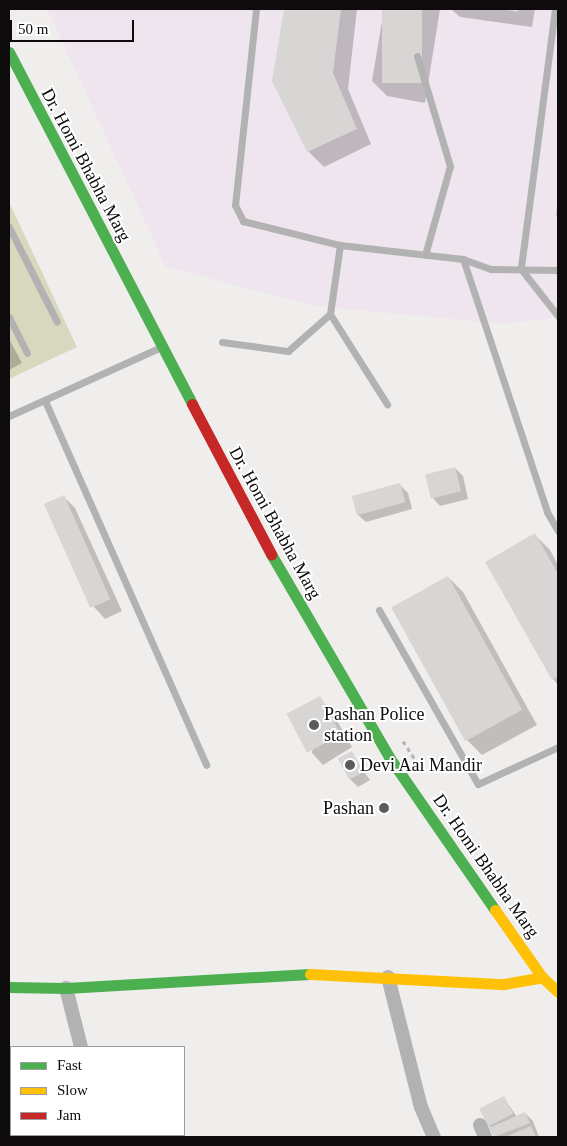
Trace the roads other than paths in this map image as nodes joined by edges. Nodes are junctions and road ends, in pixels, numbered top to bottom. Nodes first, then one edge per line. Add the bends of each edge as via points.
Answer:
1 (256, 9) edge
2 (555, 9) edge
3 (9, 52) edge
4 (417, 56) dead end
5 (9, 228) edge
6 (340, 246) junction
7 (425, 254) junction
8 (463, 258) junction
9 (520, 270) junction
10 (558, 270) edge
11 (330, 314) junction
12 (558, 316) edge
13 (9, 317) edge
14 (57, 322) dead end
15 (222, 342) dead end
16 (162, 347) junction
17 (27, 353) dead end
18 (45, 401) junction
19 (388, 404) dead end
20 (9, 416) edge
21 (558, 531) edge
22 (379, 610) dead end
23 (558, 747) edge
24 (206, 765) dead end
25 (388, 977) junction
26 (542, 977) junction
27 (9, 987) edge
28 (66, 988) junction
29 (555, 989) edge
30 (558, 1002) edge
31 (81, 1046) edge
32 (434, 1137) edge

1 - 6 lane via 236,211 238,217 248,224
2 - 9 lane
3 - 16 main road, Dr. Homi Bhabha Marg
4 - 7 lane via 450,166
5 - 14 lane
6 - 7 lane
6 - 11 lane
7 - 8 lane
8 - 9 lane via 491,269
8 - 21 lane via 547,512
9 - 10 lane
9 - 12 lane
11 - 15 lane via 288,351
11 - 19 lane
13 - 17 lane
16 - 18 lane
16 - 26 main road, Dr. Homi Bhabha Marg via 274,561 389,757
18 - 20 lane
18 - 24 lane
22 - 23 lane via 478,784
25 - 26 main road via 504,984
25 - 28 main road via 312,974
25 - 32 street via 421,1107
26 - 29 main road, Dr. Homi Bhabha Marg
27 - 28 main road
28 - 31 street
29 - 30 main road, Dr. Homi Bhabha Marg

